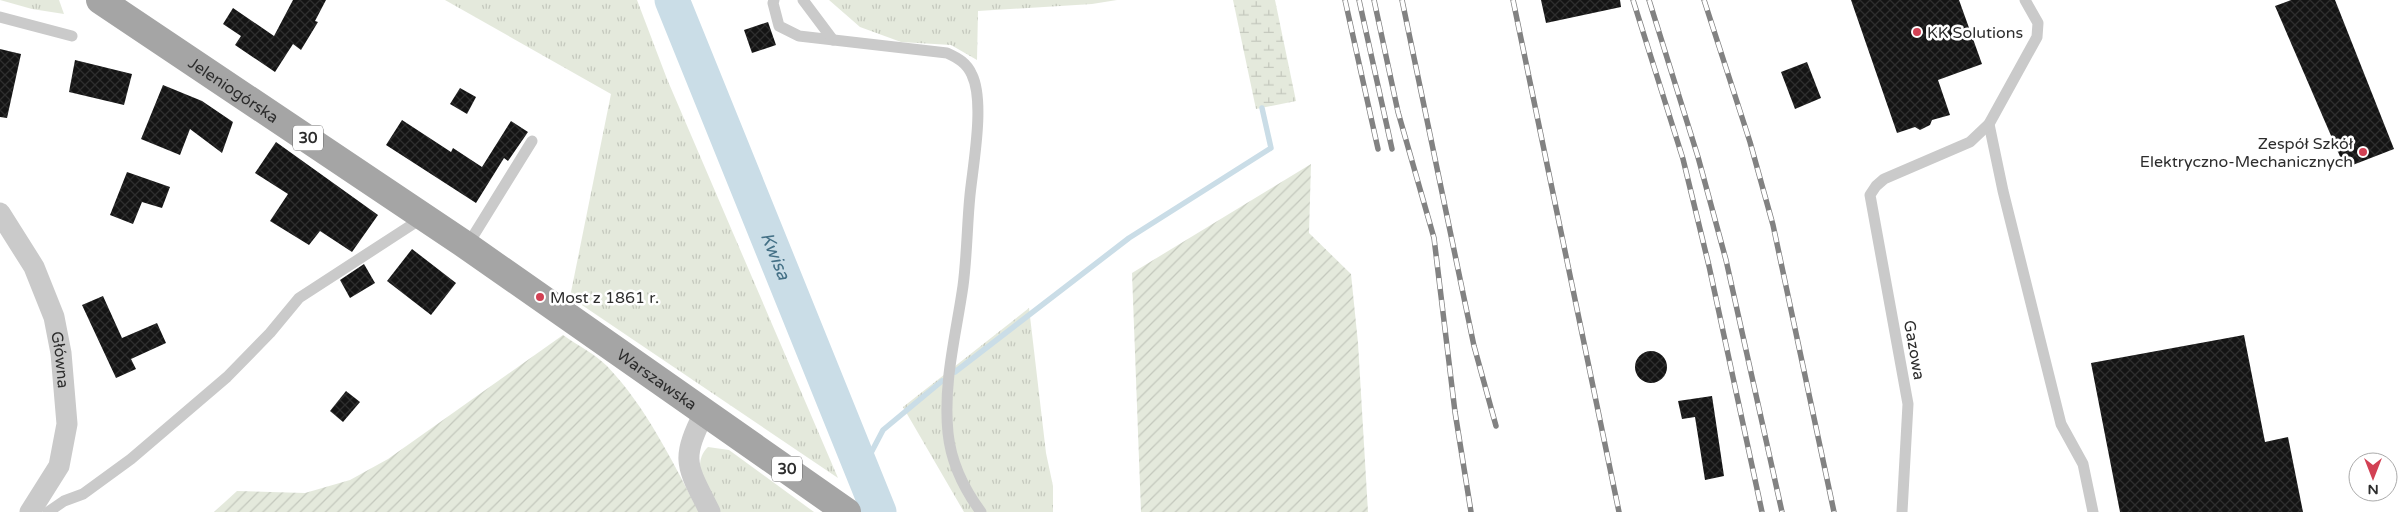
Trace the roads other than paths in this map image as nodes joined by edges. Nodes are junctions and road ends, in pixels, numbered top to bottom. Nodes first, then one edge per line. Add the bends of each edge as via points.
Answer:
1 (100, 0) edge
2 (774, 0) edge
3 (803, 0) edge
4 (2025, 0) edge
5 (0, 17) edge
6 (72, 36) dead end
7 (834, 40) junction
8 (1989, 124) junction
9 (532, 141) dead end
10 (0, 214) edge
11 (420, 214) junction
12 (467, 246) junction
13 (716, 419) junction
14 (30, 512) edge
15 (48, 512) edge
16 (710, 512) edge
17 (847, 512) edge
18 (981, 512) edge
19 (1902, 512) edge
20 (2093, 512) edge

1 - 11 main road, Jeleniogórska / 30
2 - 7 lane via 779,26 799,36
3 - 7 lane
4 - 8 lane via 2038,23 2036,37
5 - 6 lane
7 - 18 lane via 947,53 958,58 972,75 977,141 963,286 948,367 946,407 953,457 964,485
8 - 19 lane, Gazowa via 1970,142 1884,179 1870,195 1908,404
8 - 20 lane via 2061,424 2083,464
9 - 12 lane
10 - 14 street, Główna via 34,266 54,317 61,353 67,424 59,466
11 - 12 main road, Jeleniogórska / 30
11 - 15 lane via 413,224 299,298 227,377 131,459 83,494
12 - 13 main road, Warszawska / 30
13 - 16 street via 691,440 688,454 689,470
13 - 17 main road, Warszawska / 30

